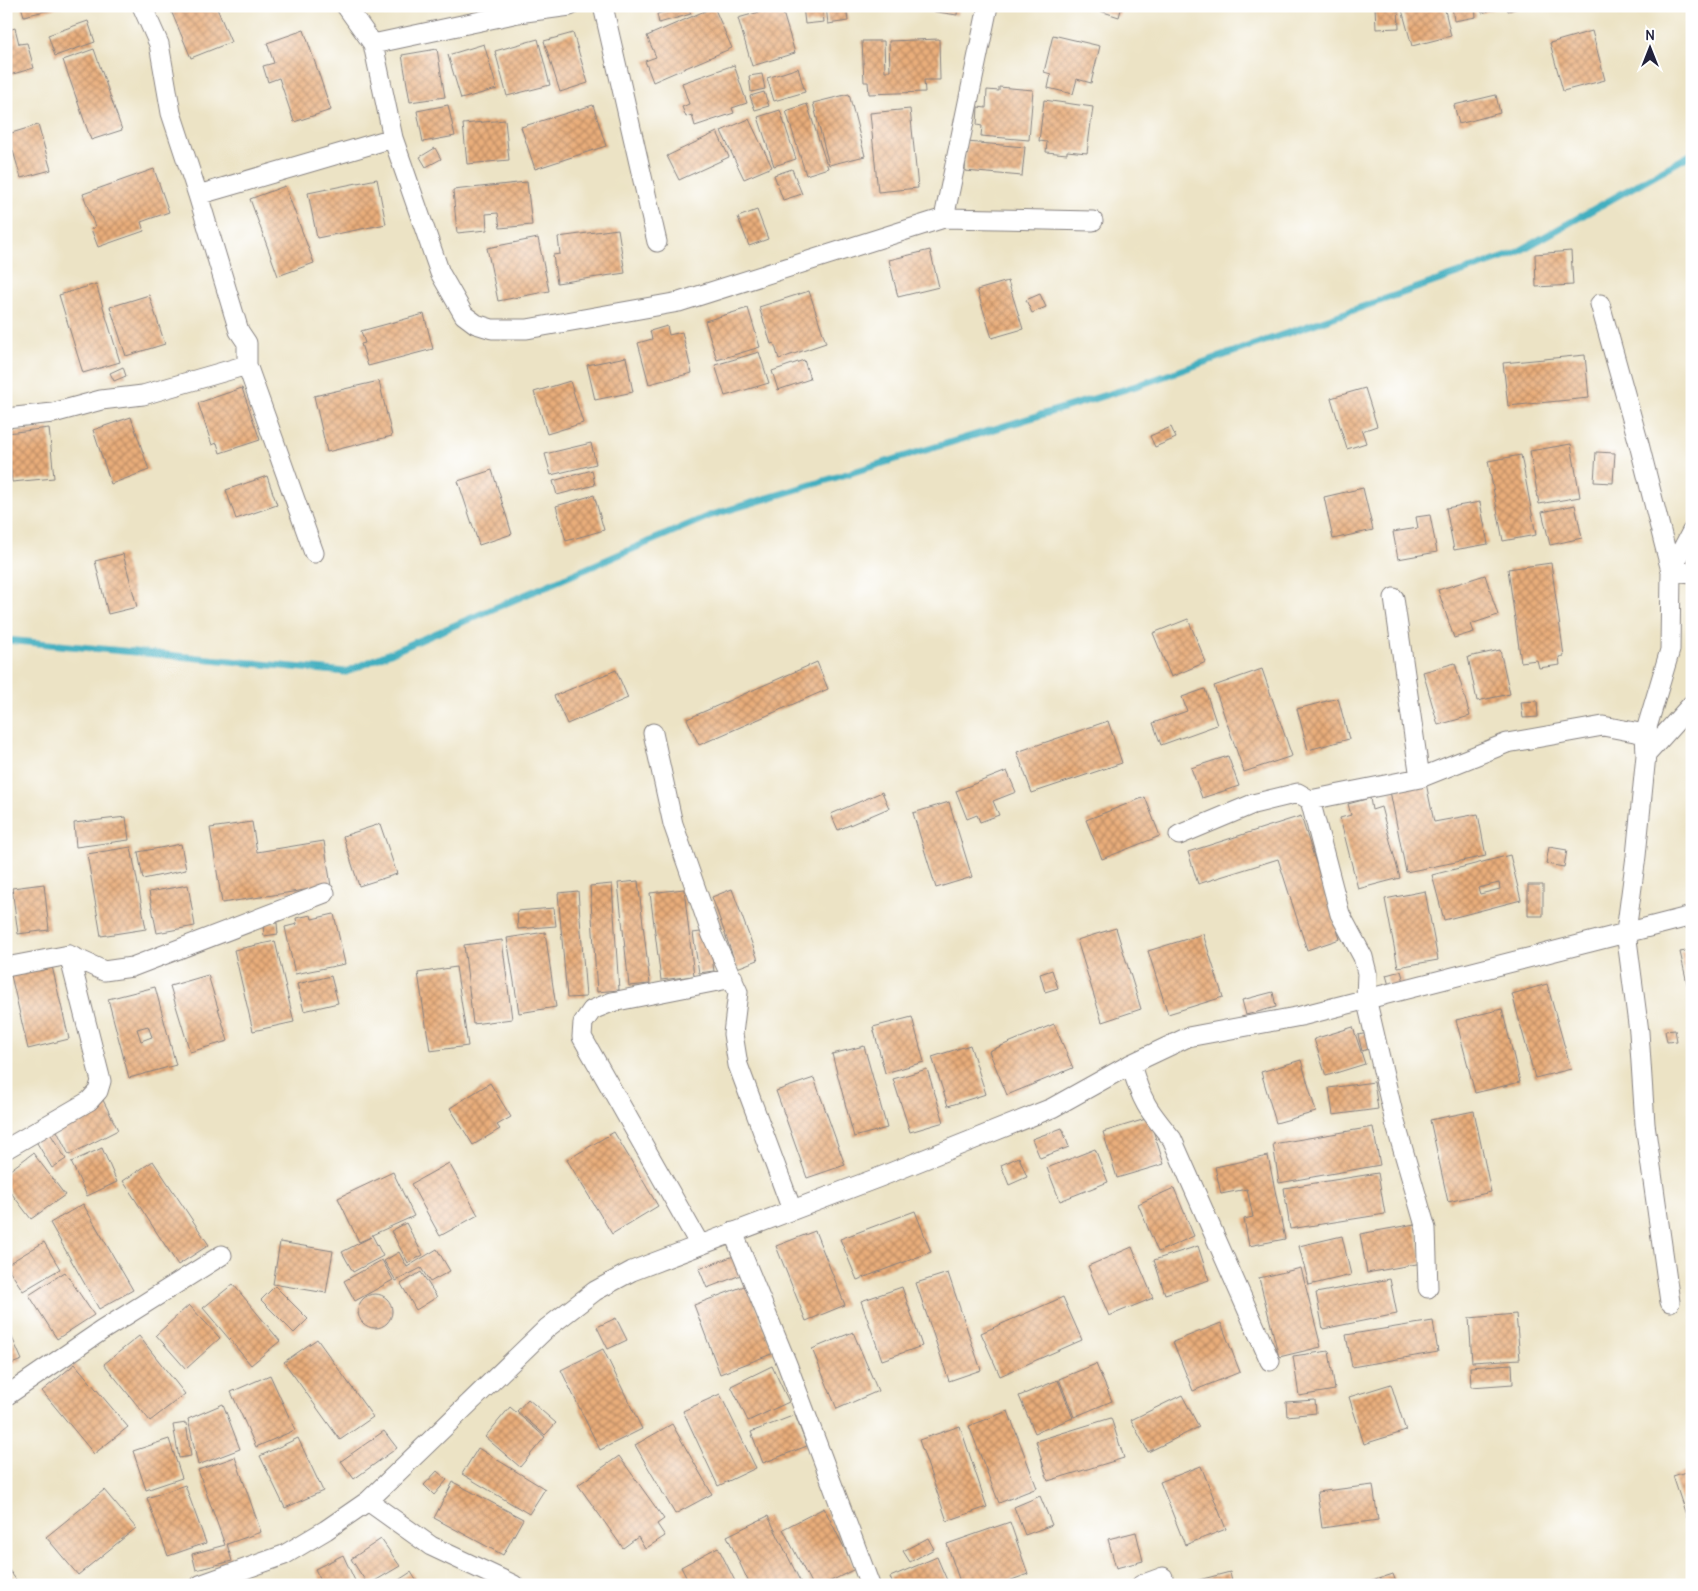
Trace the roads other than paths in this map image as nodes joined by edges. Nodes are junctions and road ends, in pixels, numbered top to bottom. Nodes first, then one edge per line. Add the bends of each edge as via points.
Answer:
1 (142, 6) edge
2 (346, 6) edge
3 (570, 6) edge
4 (603, 6) edge
5 (988, 6) edge
6 (373, 44) junction
7 (393, 138) junction
8 (198, 195) junction
9 (944, 218) junction
10 (1093, 221) dead end
11 (657, 242) dead end
12 (1600, 304) dead end
13 (247, 365) junction
14 (6, 418) edge
15 (1692, 531) edge
16 (314, 553) dead end
17 (1671, 571) junction
18 (1692, 573) edge
19 (1394, 598) dead end
20 (1692, 704) edge
21 (653, 733) dead end
22 (1645, 734) junction
23 (1646, 755) junction
24 (1420, 778) junction
25 (1310, 800) junction
26 (1180, 836) dead end
27 (325, 892) dead end
28 (1692, 916) edge
29 (1626, 932) junction
30 (70, 955) junction
31 (6, 967) edge
32 (733, 978) junction
33 (1366, 998) junction
34 (1131, 1064) junction
35 (6, 1149) edge
36 (792, 1210) junction
37 (733, 1232) junction
38 (700, 1245) junction
39 (222, 1255) dead end
40 (1428, 1288) dead end
41 (1670, 1302) dead end
42 (1270, 1361) dead end
43 (6, 1396) edge
44 (368, 1501) junction
45 (1163, 1577) dead end
46 (200, 1585) edge
47 (514, 1585) edge
48 (870, 1585) edge
49 (1141, 1585) edge

1 - 8 street via 160,44 171,113
2 - 6 street
3 - 6 street via 518,13
4 - 11 street
5 - 9 street
6 - 7 street
7 - 8 street
7 - 9 street via 440,274 464,315 476,324 492,329 527,329 679,302
8 - 13 street via 239,331 247,343
9 - 10 street
12 - 17 street
13 - 14 street via 143,395 101,400 53,413
13 - 16 street
15 - 17 street
17 - 18 street
17 - 22 street via 1670,650
19 - 24 street
20 - 23 street
21 - 32 street via 673,824 712,935
22 - 23 street
22 - 24 street via 1603,726 1507,743
23 - 29 street
24 - 25 street
25 - 26 street via 1298,793 1252,804
25 - 33 street via 1340,914 1363,957 1367,974
27 - 30 street via 132,966 104,971
28 - 29 street
29 - 33 street
29 - 41 street via 1639,1032 1645,1124
30 - 31 street
30 - 35 street via 101,1086 90,1101
32 - 36 street via 738,992 733,1034 738,1065
32 - 38 street via 612,1002 592,1010 583,1023 582,1038
33 - 34 street via 1301,1016 1188,1037
33 - 40 street via 1395,1122 1426,1229
34 - 36 street via 1052,1108
34 - 42 street via 1139,1094 1172,1139
36 - 37 street
37 - 38 street
37 - 48 street via 787,1364
38 - 44 street via 632,1271 595,1291 546,1328
39 - 43 street via 101,1331
44 - 46 street via 284,1555
44 - 47 street via 431,1546
45 - 49 street

